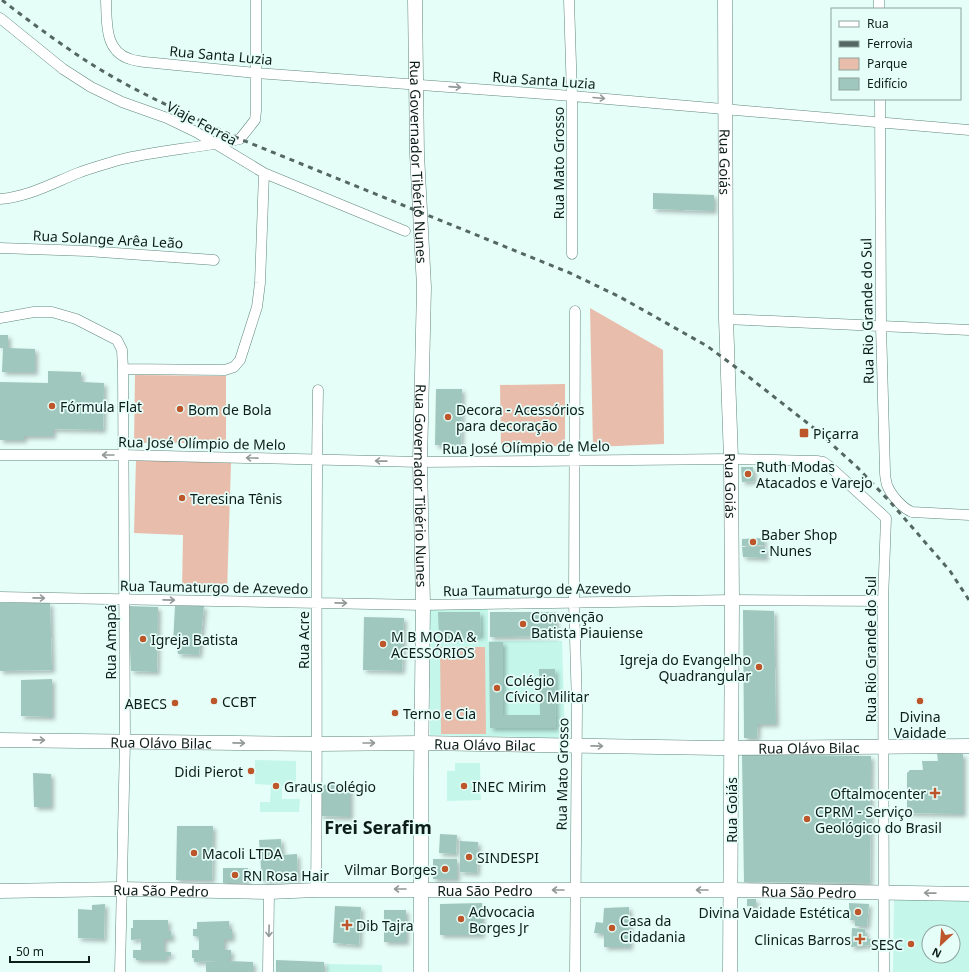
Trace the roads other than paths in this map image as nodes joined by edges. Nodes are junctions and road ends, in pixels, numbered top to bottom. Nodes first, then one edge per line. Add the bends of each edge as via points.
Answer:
1 (106, 0) edge
2 (256, 0) edge
3 (415, 0) edge
4 (569, 0) edge
5 (725, 0) edge
6 (0, 18) edge
7 (256, 73) junction
8 (417, 85) junction
9 (572, 96) junction
10 (880, 100) edge
11 (725, 109) junction
12 (880, 123) junction
13 (969, 130) edge
14 (216, 145) junction
15 (264, 173) junction
16 (0, 199) edge
17 (405, 231) dead end
18 (0, 248) edge
19 (572, 254) dead end
20 (214, 260) dead end
21 (575, 311) dead end
22 (0, 318) edge
23 (726, 319) junction
24 (881, 326) junction
25 (969, 330) edge
26 (123, 369) junction
27 (318, 390) dead end
28 (0, 455) edge
29 (123, 455) junction
30 (730, 459) junction
31 (317, 460) junction
32 (574, 460) junction
33 (420, 462) junction
34 (969, 515) edge
35 (886, 518) joint
36 (0, 597) edge
37 (124, 600) junction
38 (732, 600) junction
39 (883, 601) junction
40 (316, 603) junction
41 (574, 603) junction
42 (423, 605) junction
43 (0, 740) edge
44 (125, 741) junction
45 (421, 743) junction
46 (317, 744) junction
47 (576, 746) junction
48 (969, 746) edge
49 (731, 747) junction
50 (884, 747) junction
51 (422, 889) junction
52 (122, 890) junction
53 (316, 890) junction
54 (575, 890) junction
55 (731, 890) junction
56 (0, 891) edge
57 (269, 892) junction
58 (884, 893) junction
59 (969, 894) edge
60 (120, 972) edge
61 (268, 972) edge
62 (421, 972) edge
63 (575, 972) edge
64 (730, 972) edge
65 (884, 972) edge

1 - 7 street, Rua Santa Luzia via 107,31 111,44 129,59
2 - 7 street
3 - 8 street, Rua Governador Tibério Nunes
4 - 9 street, Rua Mato Grosso
5 - 11 street, Rua Goiás
6 - 14 street, Viaje Ferrea via 63,69 91,87 122,102 167,118
7 - 8 street, Rua Santa Luzia
7 - 14 street via 255,120 240,139
8 -> 9 street, Rua Santa Luzia
8 - 33 street, Rua Governador Tibério Nunes via 417,154 424,287
9 -> 11 street, Rua Santa Luzia
9 - 19 street, Rua Mato Grosso
10 - 12 street, Rua Rio Grande do Sul
11 - 12 street, Rua Santa Luzia
11 - 23 street, Rua Goiás
12 - 13 street, Rua Santa Luzia
12 - 24 street, Rua Rio Grande do Sul
14 - 15 street, Viaje Ferrea
14 - 16 street via 170,150 119,160 78,173 37,191
15 - 17 street, Viaje Ferrea
15 - 26 street via 257,307 240,360 234,367 225,370
18 - 20 street, Rua Solange Arêa Leão
21 - 32 street, Rua Mato Grosso
22 - 26 street, Rua Amapá via 34,312 52,312 76,319 117,340 122,350
23 - 24 street
23 - 30 street, Rua Goiás
24 - 25 street
24 - 34 street, Rua Rio Grande do Sul via 887,485 907,510 912,512
26 - 29 street, Rua Amapá
27 - 31 street, Rua Acre
29 -> 28 street, Rua José Olímpio de Melo
31 -> 29 street, Rua José Olímpio de Melo
29 - 37 street, Rua Amapá
30 - 32 street, Rua José Olímpio de Melo
30 - 35 street, Rua José Olímpio de Melo via 823,462
30 - 38 street, Rua Goiás
33 -> 31 street, Rua José Olímpio de Melo
31 - 40 street, Rua Acre
32 - 33 street, Rua José Olímpio de Melo
32 - 41 street, Rua Mato Grosso
33 - 42 street, Rua Governador Tibério Nunes
35 - 39 street, Rua Rio Grande do Sul
36 -> 37 street, Rua Taumaturgo de Azevedo
37 -> 40 street, Rua Taumaturgo de Azevedo
37 - 44 street, Rua Amapá
38 - 39 street, Rua Taumaturgo de Azevedo
38 - 41 street, Rua Taumaturgo de Azevedo
38 - 49 street, Rua Goiás
39 - 50 street, Rua Rio Grande do Sul
40 -> 42 street, Rua Taumaturgo de Azevedo
40 - 46 street, Rua Acre
41 - 42 street, Rua Taumaturgo de Azevedo
41 - 47 street, Rua Mato Grosso
42 - 45 street, Rua Governador Tibério Nunes
43 -> 44 street, Rua Olávo Bilac
44 -> 46 street, Rua Olávo Bilac
44 - 52 street, Rua Amapá
46 -> 45 street, Rua Olávo Bilac
45 - 47 street, Rua Olávo Bilac
45 - 51 street, Rua Governador Tibério Nunes
46 - 53 street, Rua Acre
47 -> 49 street, Rua Olávo Bilac
47 - 54 street, Rua Mato Grosso
48 - 50 street, Rua Olávo Bilac
49 - 50 street, Rua Olávo Bilac
49 - 55 street, Rua Goiás
50 - 58 street, Rua Rio Grande do Sul
51 -> 53 street, Rua São Pedro
54 -> 51 street, Rua São Pedro
51 - 62 street, Rua Governador Tibério Nunes
52 - 56 street, Rua São Pedro
52 - 57 street, Rua São Pedro
52 - 60 street, Rua Amapá
53 - 57 street, Rua São Pedro
55 -> 54 street, Rua São Pedro
54 - 63 street, Rua Mato Grosso
55 - 58 street, Rua São Pedro
55 - 64 street, Rua Goiás
57 -> 61 street
59 -> 58 street, Rua São Pedro
58 - 65 street, Rua Rio Grande do Sul

